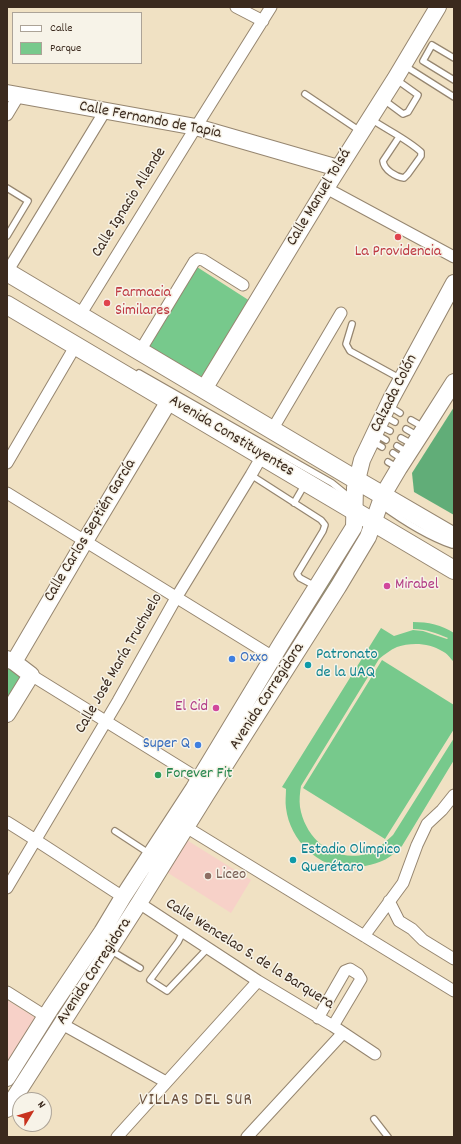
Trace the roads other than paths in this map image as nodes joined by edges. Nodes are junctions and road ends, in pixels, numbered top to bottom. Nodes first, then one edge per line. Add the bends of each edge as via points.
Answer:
1 (236, 7) edge
2 (271, 7) edge
3 (438, 7) edge
4 (263, 21) junction
5 (454, 58) edge
6 (403, 65) junction
7 (395, 79) junction
8 (454, 80) edge
9 (13, 94) edge
10 (305, 94) dead end
11 (454, 96) edge
12 (382, 98) junction
13 (105, 111) junction
14 (7, 115) edge
15 (369, 118) junction
16 (196, 127) junction
17 (361, 132) junction
18 (399, 137) junction
19 (338, 168) junction
20 (7, 188) edge
21 (326, 188) junction
22 (7, 236) edge
23 (454, 257) edge
24 (7, 272) edge
25 (454, 283) edge
26 (243, 285) dead end
27 (7, 305) edge
28 (341, 313) dead end
29 (80, 315) junction
30 (352, 324) dead end
31 (76, 345) junction
32 (140, 351) junction
33 (131, 368) dead end
34 (402, 379) junction
35 (454, 382) edge
36 (198, 389) junction
37 (169, 401) junction
38 (411, 420) dead end
39 (272, 430) junction
40 (405, 447) junction
41 (262, 456) junction
42 (7, 463) edge
43 (252, 475) junction
44 (306, 482) junction
45 (7, 493) edge
46 (365, 501) junction
47 (294, 503) junction
48 (454, 537) edge
49 (85, 541) junction
50 (454, 545) edge
51 (454, 570) edge
52 (317, 588) junction
53 (176, 598) junction
54 (273, 657) junction
55 (11, 660) edge
56 (31, 675) junction
57 (7, 714) edge
58 (106, 722) junction
59 (199, 779) junction
60 (454, 795) edge
61 (7, 822) edge
62 (186, 827) junction
63 (115, 831) dead end
64 (36, 839) junction
65 (151, 854) junction
66 (7, 888) edge
67 (123, 896) junction
68 (389, 901) junction
69 (139, 903) junction
70 (183, 932) junction
71 (364, 936) junction
72 (208, 948) junction
73 (109, 950) junction
74 (454, 959) edge
75 (140, 968) dead end
76 (258, 981) junction
77 (454, 991) edge
78 (7, 992) edge
79 (46, 1016) junction
80 (318, 1018) junction
81 (62, 1024) junction
82 (332, 1026) junction
83 (342, 1034) junction
84 (375, 1054) dead end
85 (7, 1078) edge
86 (166, 1082) junction
87 (7, 1109) edge
88 (374, 1119) dead end
89 (116, 1137) edge
90 (247, 1137) edge
91 (388, 1137) edge

1 - 4 street
2 - 4 street, Calle Ignacio Allende
3 - 6 main road, Calle Manuel Tolsá
4 - 16 street, Calle Ignacio Allende
5 - 8 lane via 432,46 423,61
6 - 7 main road, Calle Manuel Tolsá
6 - 11 lane
7 - 12 main road, Calle Manuel Tolsá
7 - 12 lane via 418,95 408,112 403,114
9 - 13 main road, Calle Fernando de Tapia
9 - 14 street
10 - 17 lane
12 - 15 main road, Calle Manuel Tolsá
13 - 16 main road, Calle Fernando de Tapia
13 - 24 street
15 - 17 main road, Calle Manuel Tolsá
15 - 18 lane
16 - 19 main road, Calle Fernando de Tapia
16 - 29 street, Calle Ignacio Allende
17 - 19 main road, Calle Manuel Tolsá
18 - 18 lane via 384,165 386,169 404,178 422,152
19 - 21 main road, Calle Manuel Tolsá
20 - 22 lane via 28,201
21 - 23 street
21 - 36 main road, Calle Manuel Tolsá
24 - 29 main road, Avenida Constituyentes
25 - 34 main road, Calzada Colón
26 - 32 street via 198,259
27 - 31 main road, Avenida Constituyentes
28 - 39 street
29 - 32 main road, Avenida Constituyentes
30 - 34 lane via 346,344 350,350
31 - 37 main road, Avenida Constituyentes
31 - 42 street
32 - 36 main road, Avenida Constituyentes
33 - 46 lane
34 - 46 main road, Calzada Colón via 383,431 362,460
35 - 40 main road, Avenida Corregidora
36 - 39 main road, Avenida Constituyentes
36 - 46 lane
37 - 41 main road, Avenida Constituyentes
37 - 49 main road, Calle Carlos Septién García
38 - 40 lane
39 - 46 main road, Avenida Constituyentes
40 - 46 main road, Avenida Corregidora
41 - 43 street, Calle José María Truchuelo
41 - 44 main road, Avenida Constituyentes
43 - 47 lane
43 - 53 street, Calle José María Truchuelo
44 - 46 main road, Avenida Constituyentes
44 - 47 lane
45 - 49 street
46 - 48 main road, Avenida Constituyentes
46 - 50 lane via 435,539
46 - 51 main road, Avenida Constituyentes
46 - 52 main road, Avenida Corregidora via 354,528
46 - 62 main road, Avenida Corregidora via 368,537
47 - 52 lane via 325,525 297,574
49 - 53 street
49 - 55 main road, Calle Carlos Septién García
52 - 54 main road, Avenida Corregidora
53 - 54 street
53 - 58 street, Calle José María Truchuelo
54 - 59 main road, Avenida Corregidora
55 - 56 main road
56 - 57 main road
56 - 58 street
58 - 59 street
58 - 64 street, Calle José María Truchuelo
59 - 65 main road, Avenida Corregidora
60 - 68 street via 427,824 403,883
61 - 64 street
62 - 69 main road, Avenida Corregidora
62 - 71 street
63 - 65 lane
64 - 66 street, Calle José María Truchuelo
64 - 67 street
65 - 67 main road, Avenida Corregidora
67 - 79 main road, Avenida Corregidora
68 - 71 street
68 - 74 street via 399,921
69 - 70 street, Calle Wencelao S. de la Barquera
69 - 73 main road, Avenida Corregidora
70 - 72 street, Calle Wencelao S. de la Barquera
70 - 72 lane via 150,980 167,991
71 - 77 street
72 - 76 street, Calle Wencelao S. de la Barquera
73 - 75 lane
73 - 81 main road, Avenida Corregidora
76 - 80 street, Calle Wencelao S. de la Barquera
76 - 86 street
78 - 79 street
79 - 85 main road, Avenida Corregidora
80 - 82 street, Calle Wencelao S. de la Barquera
80 - 82 street via 345,971 350,969 361,979
81 - 86 street
81 - 87 main road, Avenida Corregidora
82 - 83 street, Calle Wencelao S. de la Barquera
83 - 84 street, Calle Wencelao S. de la Barquera
83 - 90 street
86 - 89 street
88 - 91 lane

